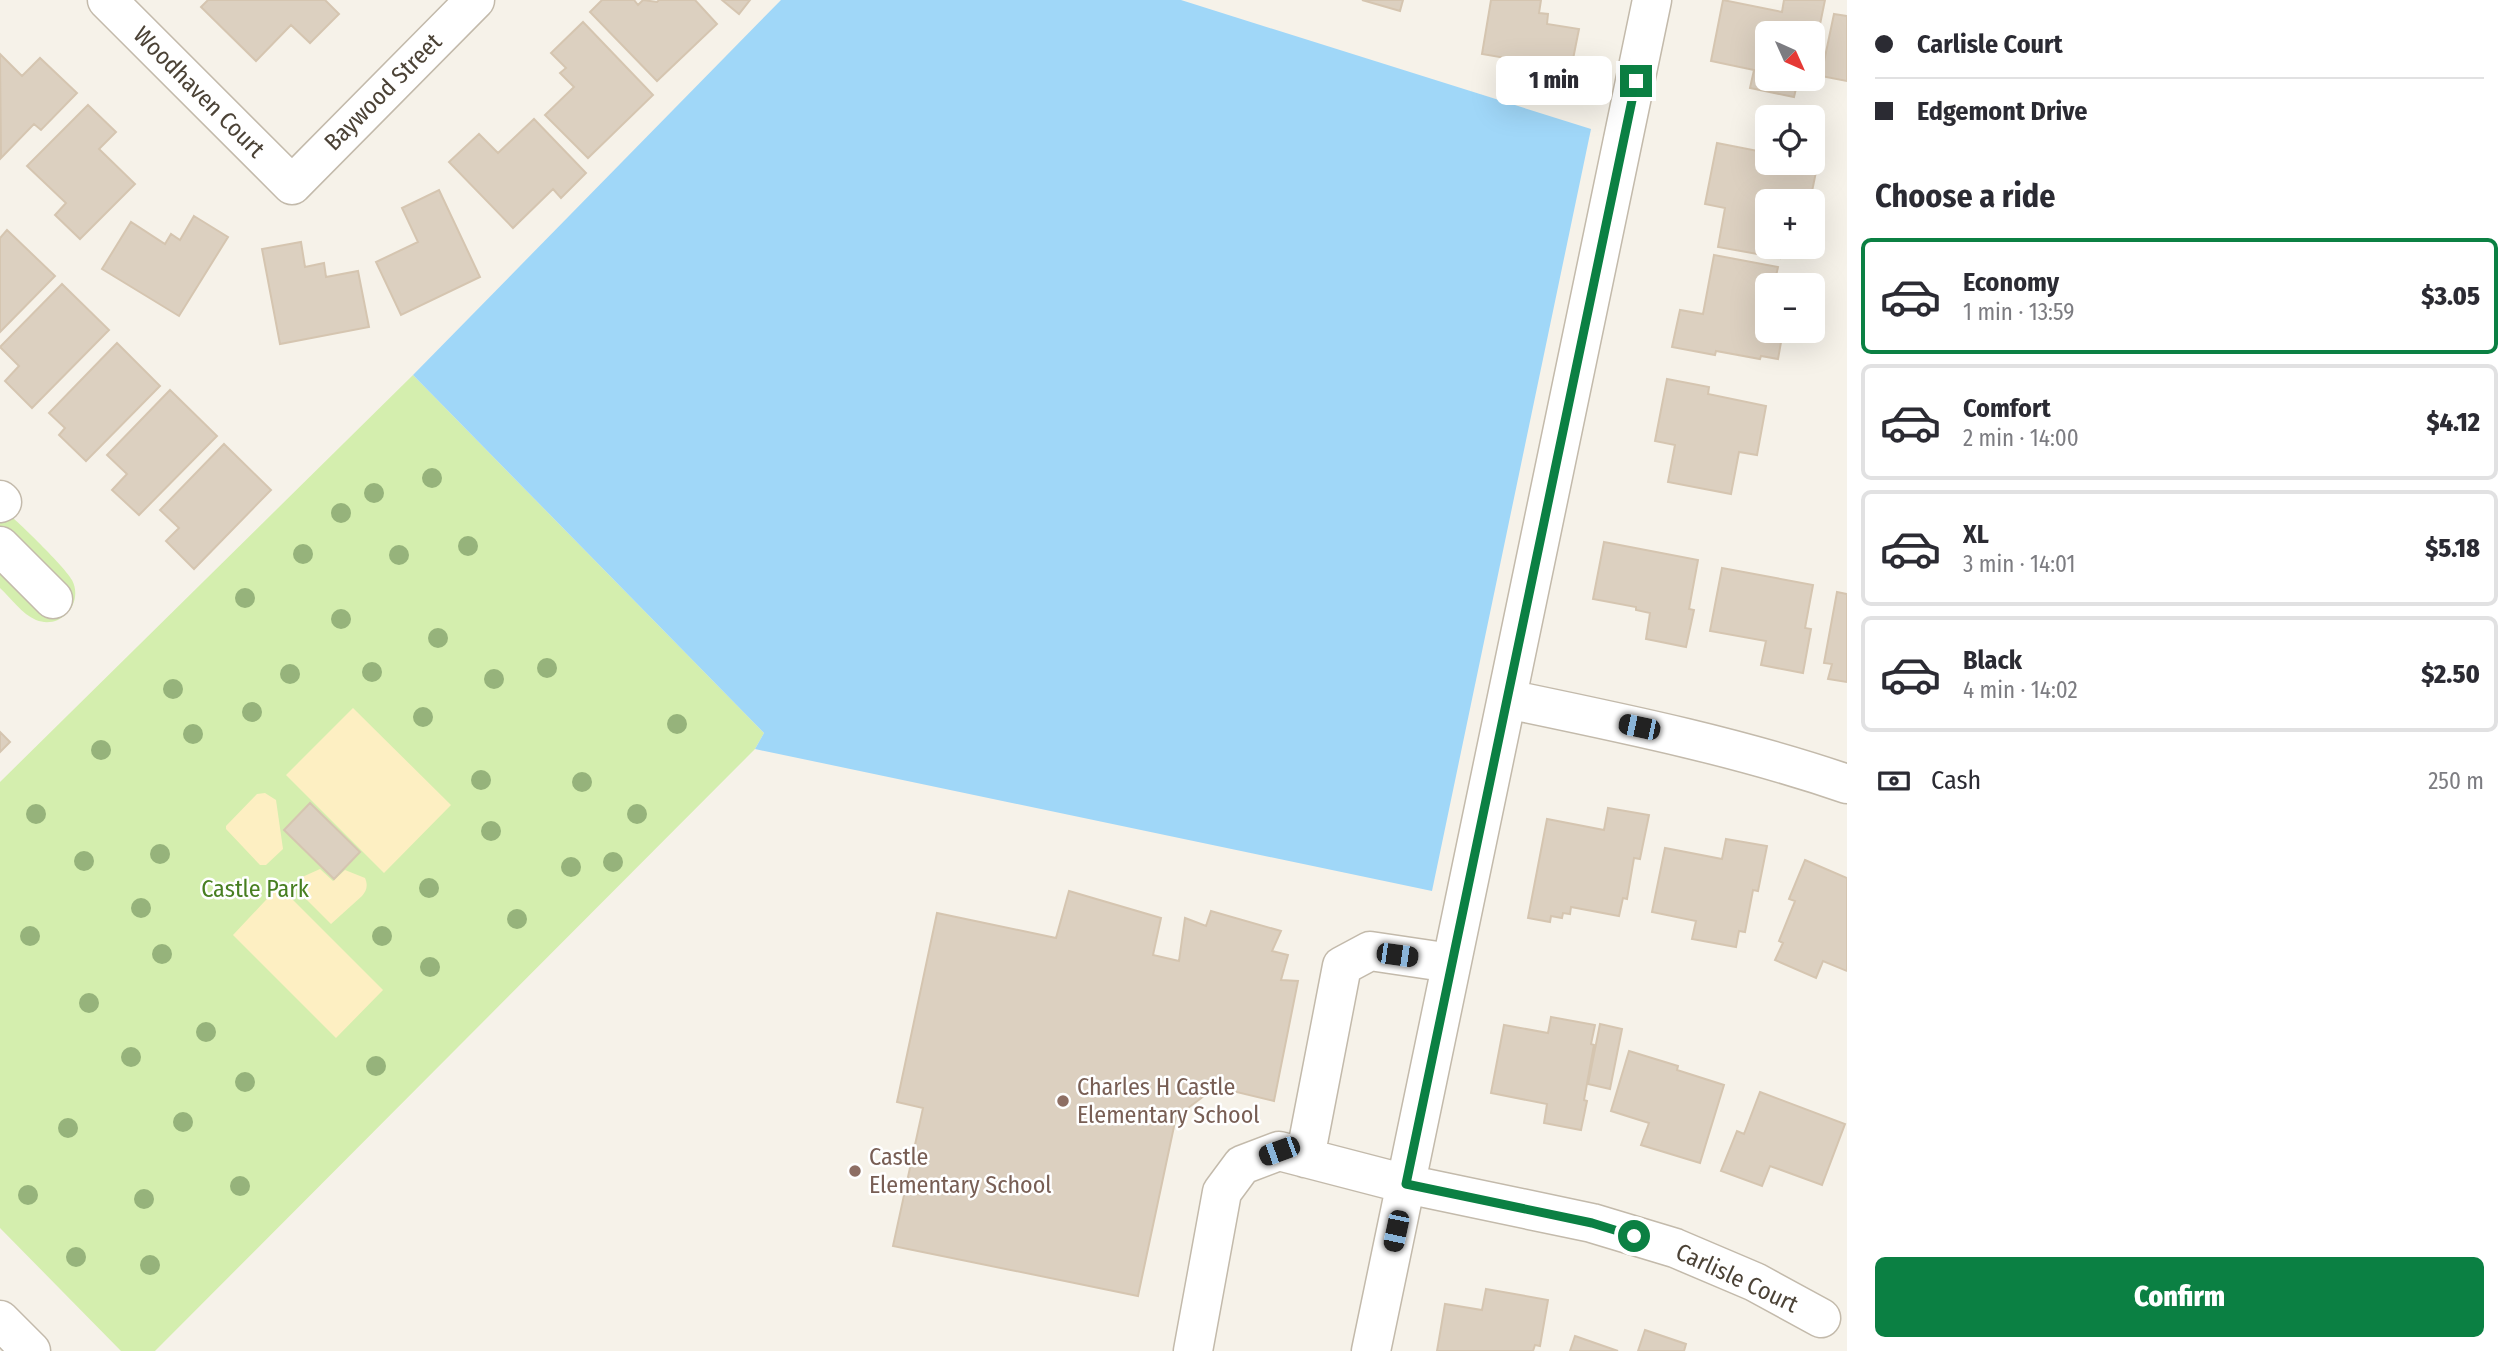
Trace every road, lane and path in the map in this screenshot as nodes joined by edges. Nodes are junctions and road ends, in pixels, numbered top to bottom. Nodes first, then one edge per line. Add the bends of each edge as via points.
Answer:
1 (107, 0) edge
2 (475, 0) edge
3 (1652, 0) edge
4 (292, 185) joint
5 (0, 547) edge
6 (53, 599) dead end
7 (1507, 699) junction
8 (1847, 784) edge
9 (1451, 963) junction
10 (1305, 1158) junction
11 (1406, 1184) junction
12 (1821, 1318) dead end
13 (0, 1320) edge
14 (31, 1351) edge
15 (1193, 1351) edge
16 (1371, 1351) edge

1 - 4 street, Woodhaven Court
2 - 4 street, Baywood Street
3 - 7 street
5 - 6 street
7 - 8 street via 1755,754
7 - 9 street
9 - 10 street via 1370,951 1342,967
9 - 11 street
10 - 11 street, Carlisle Court
10 - 15 street, Carlisle Court via 1279,1151 1242,1165 1222,1192
11 - 12 street, Carlisle Court via 1592,1223 1675,1248 1755,1282
11 - 16 street
13 - 14 street

